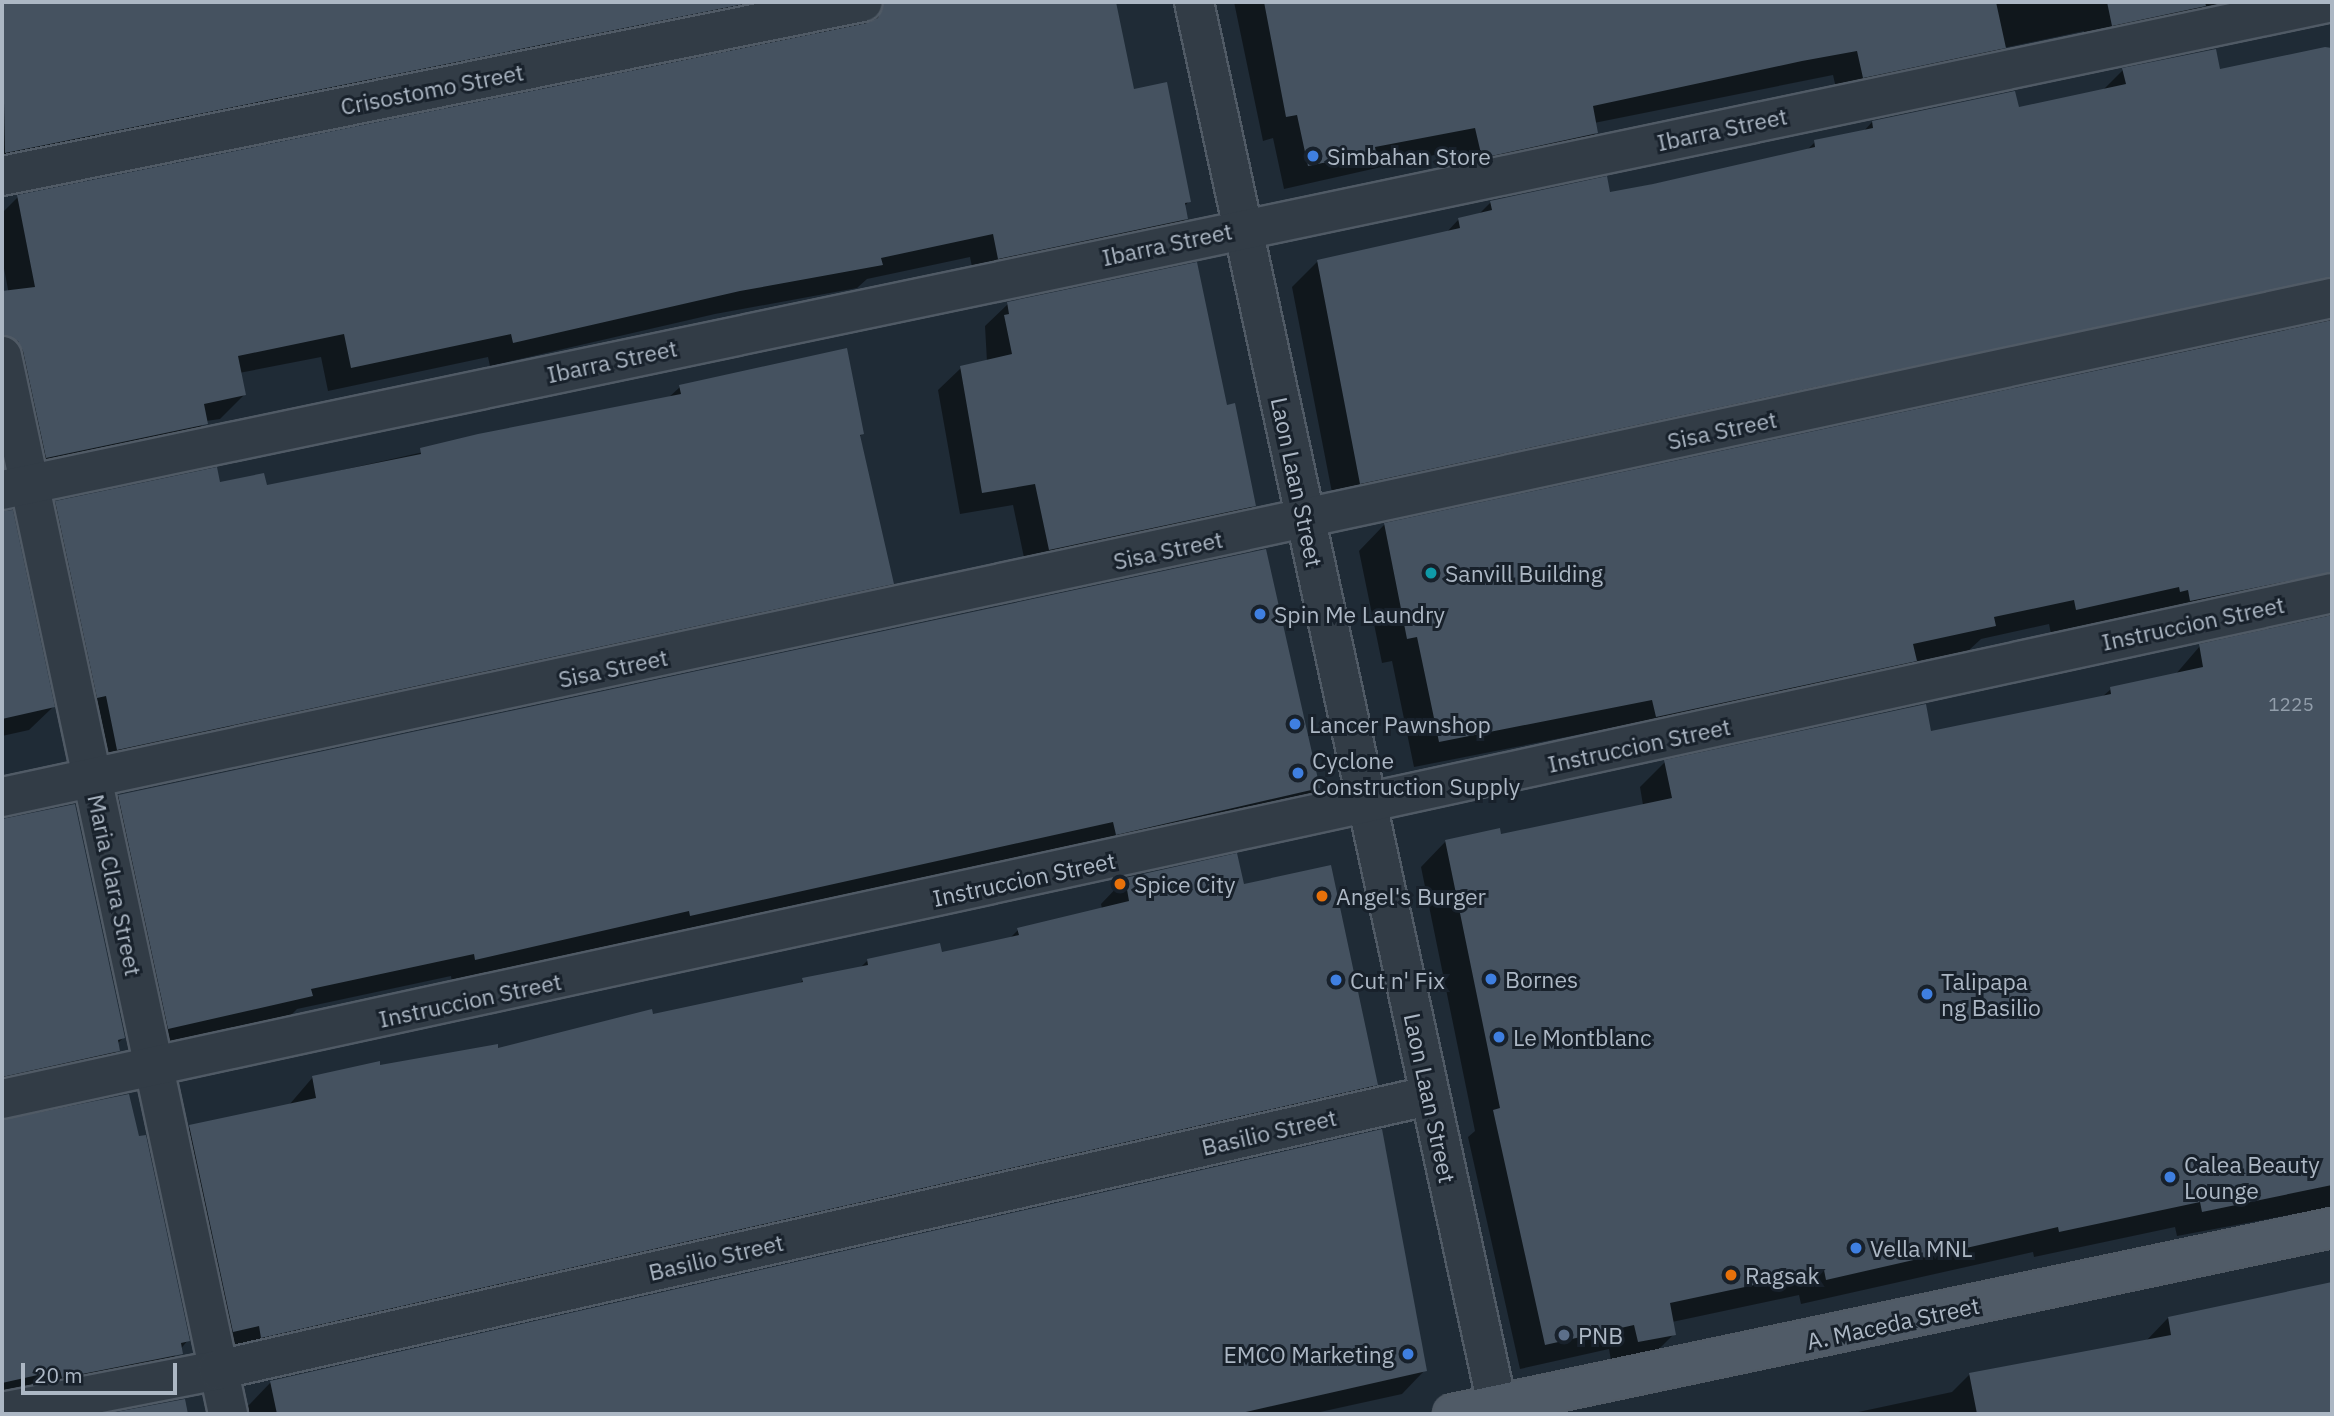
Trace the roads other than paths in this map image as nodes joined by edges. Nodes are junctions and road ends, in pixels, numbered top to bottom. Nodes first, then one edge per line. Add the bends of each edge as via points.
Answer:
1 (863, 2) edge
2 (1194, 2) edge
3 (2332, 2) edge
4 (2, 176) edge
5 (1244, 228) junction
6 (2332, 298) edge
7 (2, 356) edge
8 (15, 486) edge
9 (1305, 521) junction
10 (2332, 593) edge
11 (92, 778) junction
12 (2, 797) edge
13 (1368, 804) junction
14 (154, 1069) junction
15 (1428, 1096) junction
16 (2, 1099) edge
17 (2332, 1228) edge
18 (218, 1370) junction
19 (1498, 1410) edge
20 (2, 1412) edge
21 (228, 1414) edge
22 (1452, 1414) edge

1 - 4 street, Crisostomo Street
2 - 5 street, Laon Laan Street
3 - 5 street, Ibarra Street
5 - 8 street, Ibarra Street
5 - 9 street, Laon Laan Street
6 - 9 street, Sisa Street
7 - 8 street, Maria Clara Street
8 - 11 street, Maria Clara Street
9 - 11 street, Sisa Street
9 - 13 street, Laon Laan Street
10 - 13 street, Instruccion Street
11 - 12 street, Sisa Street
11 - 14 street, Maria Clara Street
13 - 14 street, Instruccion Street
13 - 15 street, Laon Laan Street
14 - 16 street, Instruccion Street
14 - 18 street, Maria Clara Street
15 - 18 street, Basilio Street
15 - 19 street, Laon Laan Street
17 - 19 main road, A. Maceda Street
18 - 20 street, Basilio Street
18 - 21 street, Maria Clara Street
19 - 22 main road, A. Maceda Street

